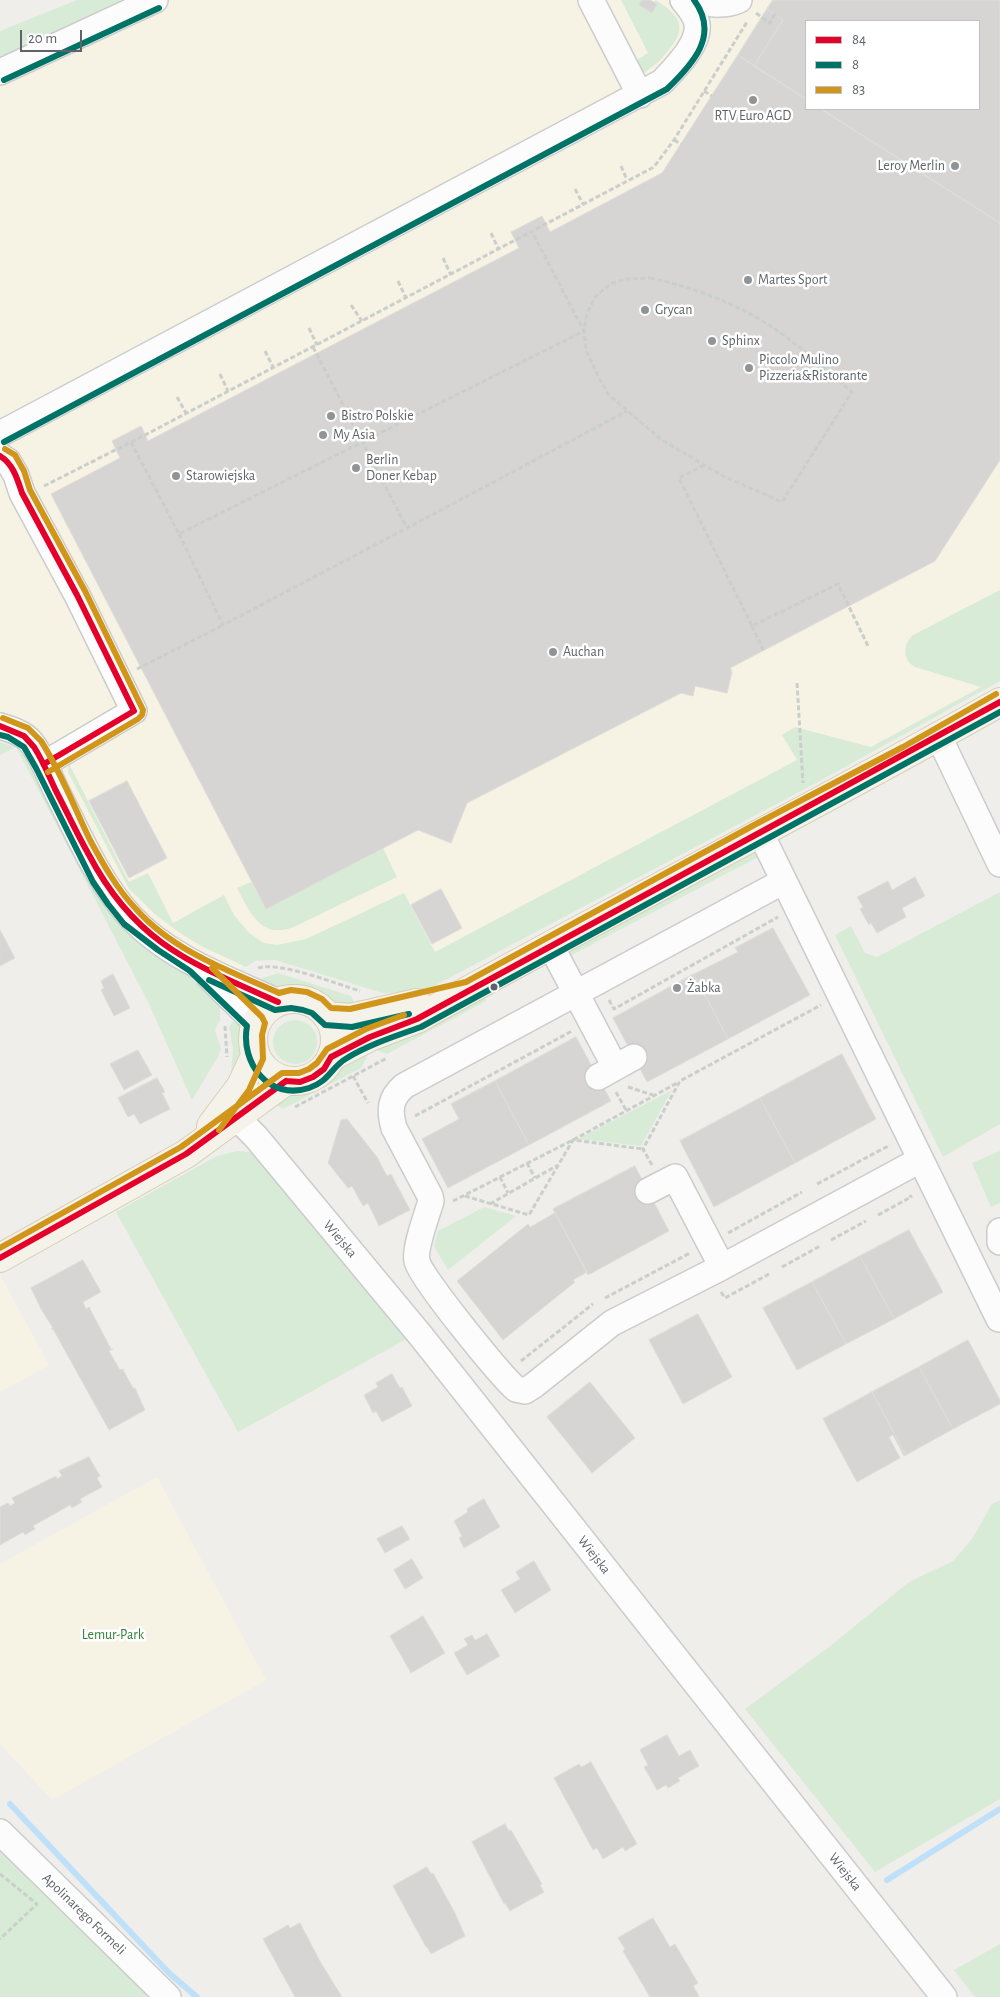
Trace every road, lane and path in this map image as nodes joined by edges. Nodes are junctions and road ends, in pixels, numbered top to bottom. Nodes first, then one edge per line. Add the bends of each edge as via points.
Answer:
1 (155, 0) edge
2 (591, 0) edge
3 (683, 0) edge
4 (699, 0) edge
5 (748, 9) edge
6 (775, 14) dead end
7 (0, 72) edge
8 (704, 91) junction
9 (640, 95) junction
10 (712, 96) dead end
11 (674, 140) junction
12 (681, 144) dead end
13 (621, 166) dead end
14 (627, 180) junction
15 (575, 189) dead end
16 (583, 204) junction
17 (532, 232) junction
18 (491, 233) dead end
19 (499, 250) junction
20 (443, 258) dead end
21 (451, 274) junction
22 (398, 282) dead end
23 (406, 298) junction
24 (351, 305) dead end
25 (362, 321) junction
26 (309, 328) dead end
27 (584, 331) junction
28 (315, 346) junction
29 (266, 351) dead end
30 (273, 368) junction
31 (220, 374) dead end
32 (228, 391) junction
33 (177, 397) dead end
34 (628, 410) junction
35 (186, 413) junction
36 (0, 434) edge
37 (131, 442) junction
38 (362, 443) junction
39 (0, 456) edge
40 (704, 465) junction
41 (22, 494) junction
42 (407, 528) junction
43 (179, 534) junction
44 (223, 625) junction
45 (752, 626) junction
46 (868, 646) dead end
47 (763, 650) dead end
48 (141, 668) dead end
49 (797, 683) dead end
50 (1000, 702) edge
51 (0, 726) edge
52 (940, 737) junction
53 (44, 764) junction
54 (803, 786) dead end
55 (760, 832) junction
56 (1000, 864) edge
57 (784, 881) junction
58 (786, 912) dead end
59 (551, 946) junction
60 (195, 964) junction
61 (469, 990) junction
62 (576, 993) junction
63 (607, 996) dead end
64 (829, 1001) dead end
65 (278, 1002) junction
66 (327, 1016) junction
67 (256, 1023) junction
68 (575, 1030) dead end
69 (255, 1056) junction
70 (331, 1057) junction
71 (374, 1065) dead end
72 (617, 1072) joint
73 (286, 1081) junction
74 (680, 1081) junction
75 (654, 1095) junction
76 (289, 1110) dead end
77 (237, 1118) junction
78 (412, 1118) dead end
79 (573, 1140) junction
80 (892, 1144) dead end
81 (643, 1149) junction
82 (186, 1154) junction
83 (920, 1160) junction
84 (527, 1163) junction
85 (559, 1165) junction
86 (500, 1177) junction
87 (535, 1178) junction
88 (652, 1180) joint
89 (817, 1184) dead end
90 (907, 1189) dead end
91 (802, 1192) dead end
92 (508, 1193) junction
93 (464, 1196) junction
94 (449, 1203) dead end
95 (490, 1204) junction
96 (878, 1215) dead end
97 (866, 1221) dead end
98 (1000, 1231) edge
99 (726, 1234) dead end
100 (832, 1240) dead end
101 (1000, 1242) edge
102 (820, 1246) dead end
103 (697, 1249) dead end
104 (0, 1258) edge
105 (782, 1267) dead end
106 (769, 1274) dead end
107 (721, 1278) junction
108 (605, 1298) dead end
109 (593, 1304) dead end
110 (452, 1312) junction
111 (999, 1318) dead end
112 (421, 1336) junction
113 (519, 1363) dead end
114 (0, 1832) edge
115 (0, 1874) edge
116 (0, 1939) edge
117 (168, 1997) edge
118 (944, 1997) edge

1 - 7 street
2 - 9 street
3 - 9 street via 697,22 694,39 680,63 662,82
4 - 5 street
5 - 6 path via 770,23
5 - 8 path
8 - 10 path
8 - 11 path
9 - 36 street
11 - 12 path
11 - 14 path via 654,167
13 - 14 path
14 - 16 path
15 - 16 path
16 - 17 path
17 - 19 path
17 - 27 path
18 - 19 path
19 - 21 path
20 - 21 path
21 - 23 path
22 - 23 path
23 - 25 path
24 - 25 path
25 - 28 path
26 - 28 path
27 - 34 path via 586,350 598,376 609,394
27 - 38 path
27 - 40 path via 596,296 610,284 626,279 650,278 680,284 722,299 757,318 790,340 852,392 782,502
28 - 30 path
28 - 38 path
29 - 30 path
30 - 32 path
31 - 32 path
32 - 35 path
33 - 35 path
34 - 40 path via 662,440
34 - 42 path
35 - 37 path
37 - 41 path
37 - 43 path
38 - 42 path
38 - 43 path
39 - 41 street via 8,461
40 - 45 path via 680,478
41 - 53 street via 77,595 134,711
42 - 44 path
43 - 44 path
44 - 48 path
45 - 46 path via 838,584
45 - 47 path
49 - 54 path
50 - 52 main road
51 - 53 street via 30,741
52 - 55 main road
52 - 56 street
53 - 60 street via 101,878 116,899 144,929
55 - 57 street
55 - 59 main road
57 - 62 street
57 - 83 street
58 - 63 path via 614,1009
59 - 61 main road
59 - 62 street
60 - 65 street
60 - 67 street
61 - 66 main road via 367,1016
61 - 70 main road via 417,1019 370,1037
62 - 72 street
62 - 110 street via 404,1086 391,1102 394,1128 431,1201 417,1262 422,1275
64 - 74 path
65 - 66 main road via 291,999 305,1001 317,1006
65 - 67 main road
66 - 70 main road via 335,1036
67 - 69 main road via 253,1034
68 - 78 path
69 - 73 main road via 262,1068
69 - 82 main road via 241,1086
70 - 73 main road via 324,1069 313,1077 300,1082
71 - 76 path
72 - 75 path
73 - 77 main road
74 - 75 path
74 - 81 path
75 - 79 path
77 - 82 main road
77 - 112 street, Wiejska
79 - 81 path
79 - 84 path
79 - 85 path
80 - 89 path
81 - 88 path
82 - 104 main road
83 - 107 street via 806,1223
83 - 111 street
84 - 86 path
84 - 87 path
85 - 87 path
85 - 95 path via 529,1215
86 - 92 path
86 - 93 path
87 - 92 path
88 - 107 street via 675,1177
90 - 96 path via 912,1197
91 - 99 path
92 - 95 path
93 - 94 path
93 - 95 path
97 - 100 path
98 - 101 street
102 - 105 path
103 - 108 path
106 - 107 path via 725,1298
107 - 110 street via 612,1323 525,1391 510,1384
109 - 113 path
110 - 112 street
112 - 118 street, Wiejska
114 - 117 street, Apolinarego Formeli
115 - 116 path via 37,1904

